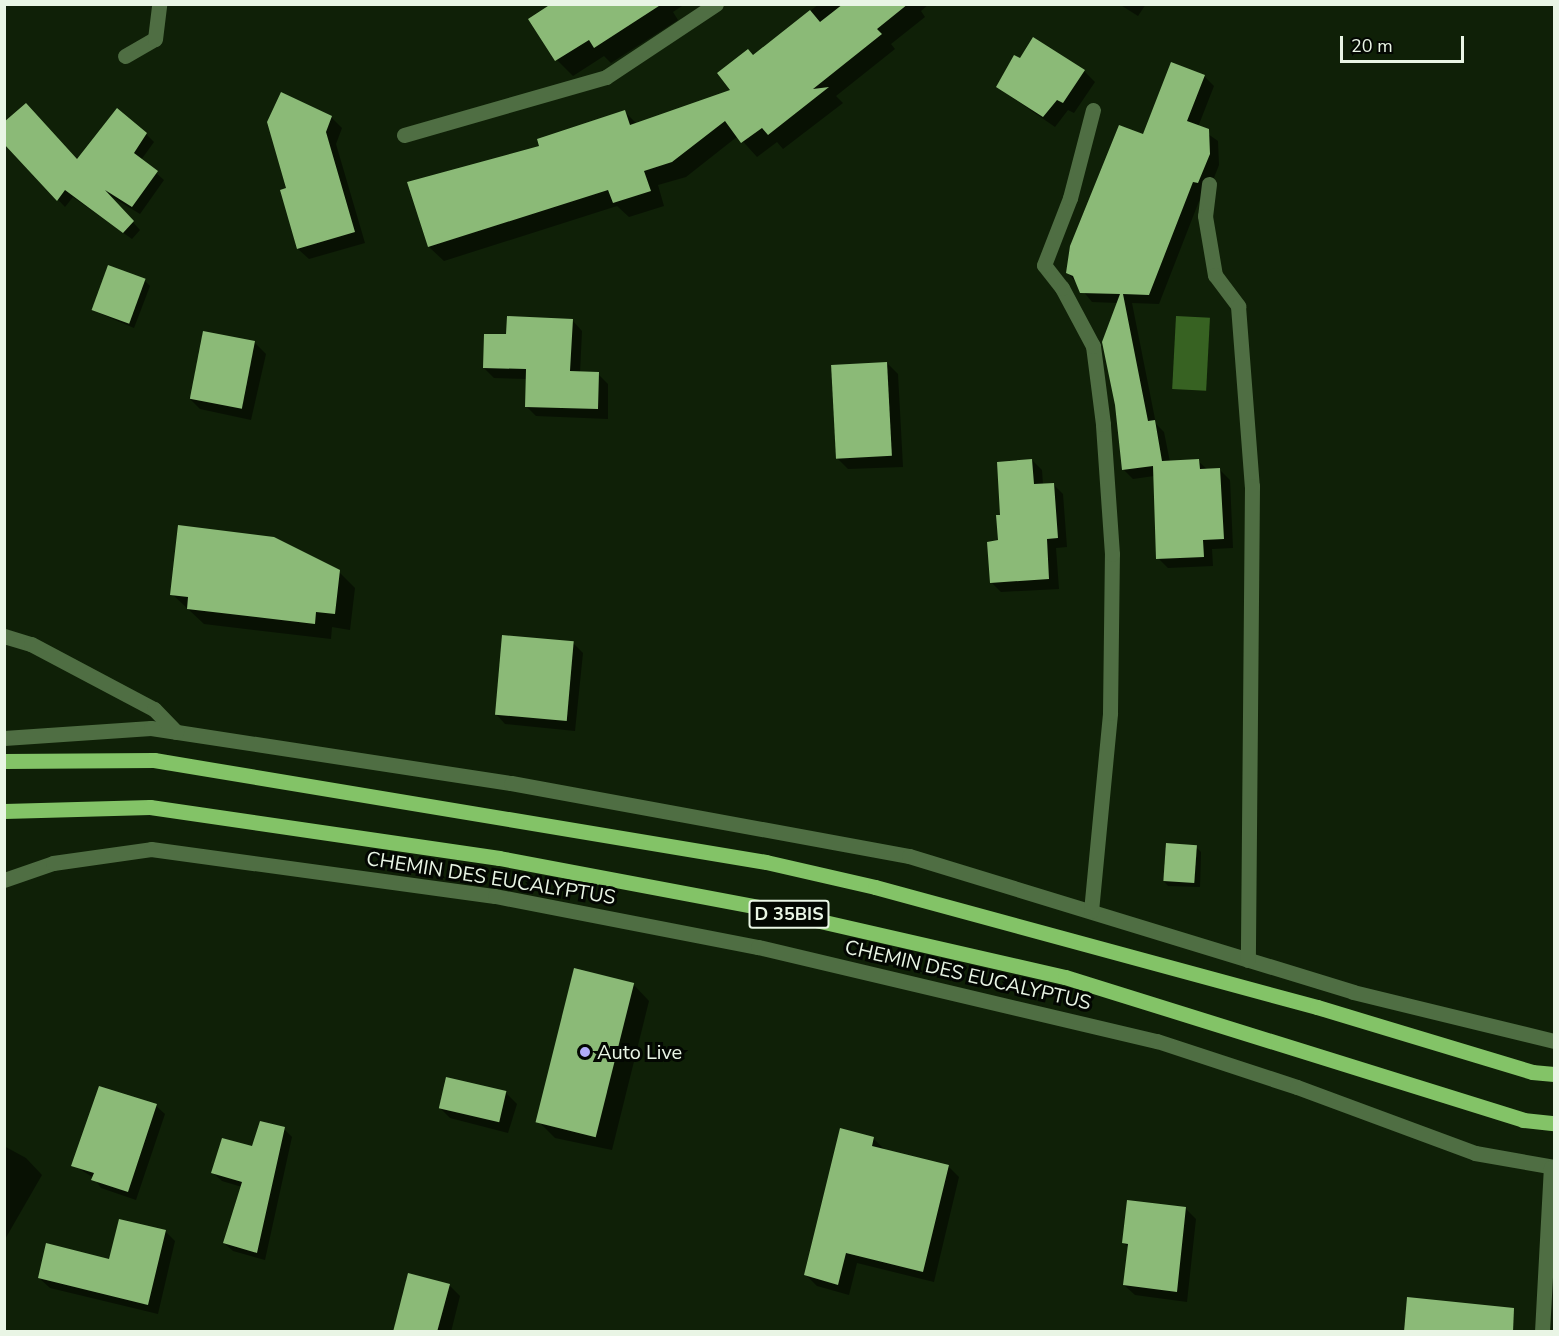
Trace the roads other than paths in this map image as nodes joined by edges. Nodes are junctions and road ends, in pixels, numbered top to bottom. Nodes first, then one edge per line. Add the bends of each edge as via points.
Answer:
1 (159, 4) edge
2 (716, 4) edge
3 (125, 56) dead end
4 (1093, 110) dead end
5 (404, 135) dead end
6 (1209, 184) dead end
7 (4, 636) edge
8 (176, 732) junction
9 (4, 738) edge
10 (4, 761) edge
11 (4, 811) edge
12 (4, 880) edge
13 (1091, 911) junction
14 (1248, 960) junction
15 (1554, 1041) edge
16 (1554, 1074) edge
17 (1554, 1123) edge
18 (1553, 1167) edge
19 (1542, 1332) edge

1 - 3 street via 154,39
2 - 5 street via 606,77
4 - 13 street via 1070,198 1044,265 1062,288 1093,346 1103,424 1112,554 1110,713
6 - 14 street via 1204,216 1215,275 1238,306 1252,486
7 - 8 street via 31,644 154,709
8 - 9 street via 151,728
8 - 13 street via 511,783 909,856
10 - 16 main road, D 35BIS via 154,760 765,862 876,887 1317,1007 1532,1072
11 - 17 main road, CHEMIN DES EUCALYPTUS / D 35BIS via 150,807 499,858 759,907 1065,977 1523,1120
12 - 18 street, CHEMIN DES EUCALYPTUS via 52,863 151,849 495,896 758,947 1157,1041 1297,1087 1474,1153
13 - 14 street
14 - 15 street via 1353,992
18 - 19 street

